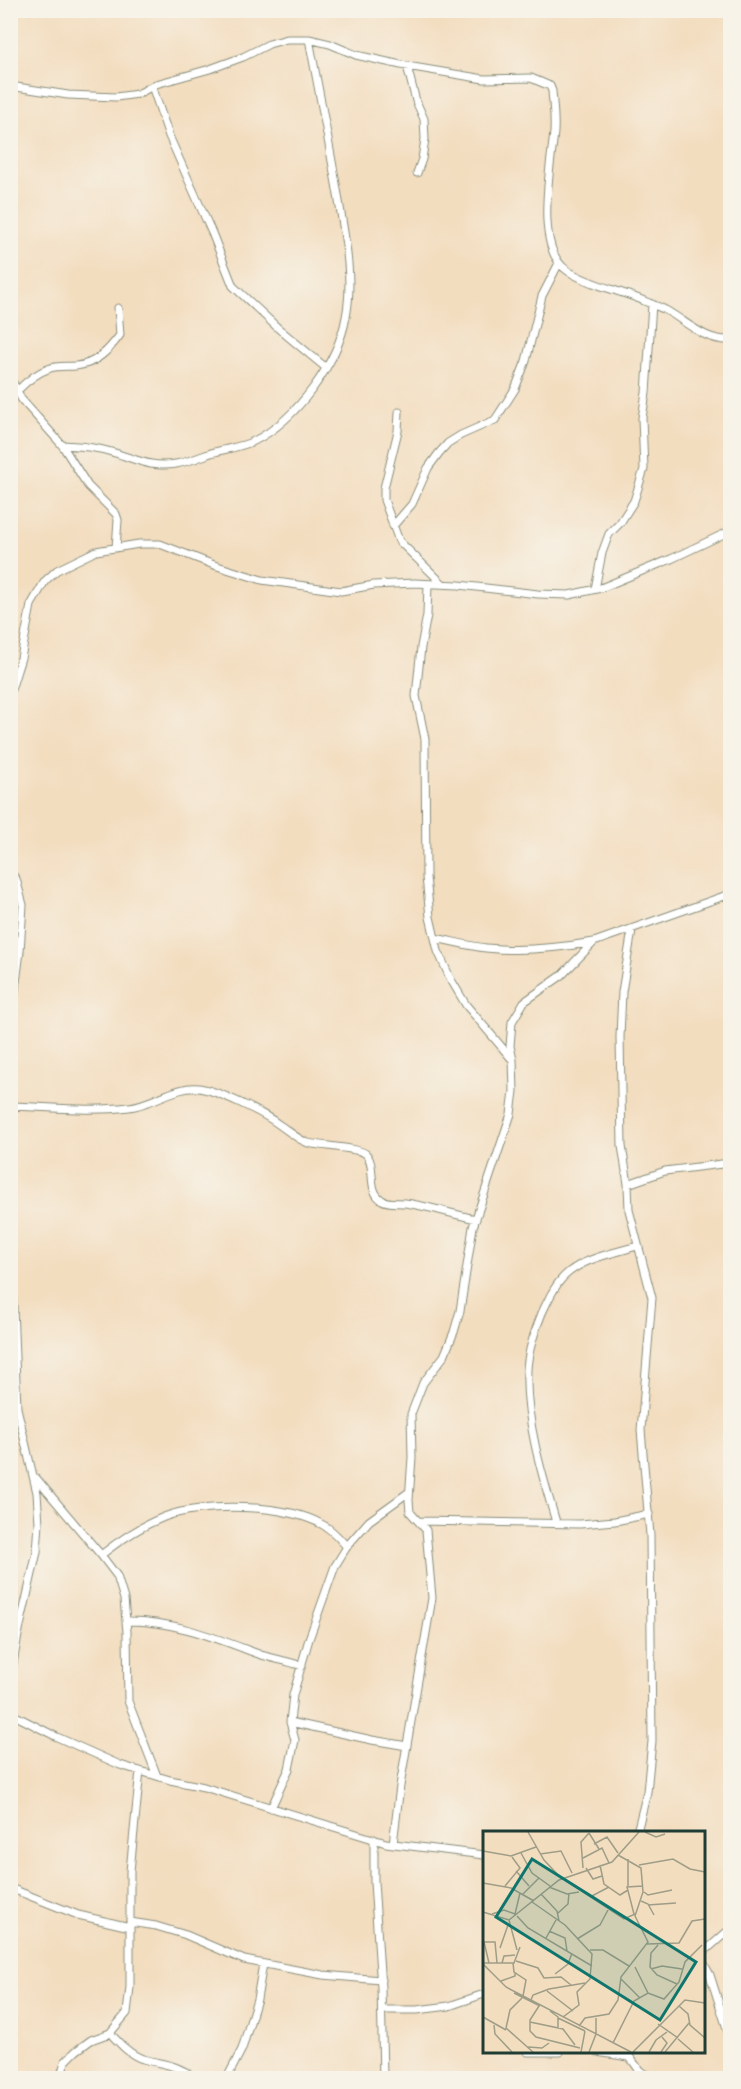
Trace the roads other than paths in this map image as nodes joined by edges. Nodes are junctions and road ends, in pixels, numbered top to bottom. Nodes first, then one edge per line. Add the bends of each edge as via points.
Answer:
1 (309, 39) junction
2 (407, 66) junction
3 (10, 86) edge
4 (152, 87) junction
5 (417, 173) dead end
6 (559, 263) junction
7 (652, 304) junction
8 (118, 308) dead end
9 (730, 340) edge
10 (325, 367) junction
11 (10, 377) edge
12 (18, 390) junction
13 (399, 412) dead end
14 (62, 445) junction
15 (393, 526) junction
16 (730, 531) edge
17 (116, 548) junction
18 (428, 584) junction
19 (444, 584) junction
20 (595, 589) junction
21 (10, 693) edge
22 (10, 872) edge
23 (730, 894) edge
24 (632, 930) junction
25 (435, 938) junction
26 (594, 942) junction
27 (10, 1030) edge
28 (513, 1060) junction
29 (10, 1106) edge
30 (730, 1163) edge
31 (628, 1184) junction
32 (476, 1219) junction
33 (10, 1231) edge
34 (637, 1246) junction
35 (12, 1342) edge
36 (34, 1476) junction
37 (409, 1492) junction
38 (649, 1514) junction
39 (419, 1521) junction
40 (556, 1522) junction
41 (347, 1547) junction
42 (101, 1555) junction
43 (126, 1621) junction
44 (302, 1666) junction
45 (10, 1681) edge
46 (10, 1713) edge
47 (290, 1722) junction
48 (407, 1746) junction
49 (140, 1771) junction
50 (157, 1776) junction
51 (271, 1808) junction
52 (637, 1831) edge
53 (374, 1839) junction
54 (393, 1844) junction
55 (483, 1855) edge
56 (10, 1888) edge
57 (130, 1924) junction
58 (730, 1929) edge
59 (730, 1936) edge
60 (719, 1940) junction
61 (705, 1951) edge
62 (263, 1964) junction
63 (705, 1966) edge
64 (381, 1980) junction
65 (483, 1994) edge
66 (382, 2010) junction
67 (110, 2033) junction
68 (730, 2038) edge
69 (612, 2053) edge
70 (627, 2054) edge
71 (60, 2079) edge
72 (195, 2079) edge
73 (227, 2079) edge
74 (383, 2079) edge
75 (651, 2079) edge

1 - 2 street
1 - 4 street via 269,44 243,57
1 - 10 street via 332,157 349,276 346,316
2 - 5 street via 424,119 425,139
2 - 6 street via 484,78 531,78 550,87 554,129 547,224 551,252
3 - 4 street via 116,97
4 - 10 street via 233,286
6 - 7 street via 580,277
6 - 15 street via 542,296 515,389 495,420 448,443 439,453 412,504
7 - 9 street via 693,329
7 - 20 street via 642,418 644,469 634,501 609,534
8 - 12 street via 120,334 98,358 76,366 51,368 31,377
10 - 14 street via 294,410 253,442 178,464 152,466 90,446
11 - 12 street
12 - 14 street via 22,400
13 - 15 street via 384,488
14 - 17 street via 88,486 116,514
15 - 19 street via 399,541
16 - 20 street
17 - 18 street via 160,544 262,580 341,591 374,585
17 - 21 street via 78,558 45,582 32,605
18 - 19 street
18 - 25 street via 416,696 425,739 426,877
19 - 20 street via 569,595
22 - 27 street via 21,890 23,905
23 - 24 street
24 - 26 street
24 - 31 street via 622,992 620,1037 622,1146
25 - 26 street via 484,948 521,950
25 - 28 street via 450,978 466,1005
26 - 28 street via 561,976 524,1002 512,1022
28 - 32 street via 512,1114
29 - 32 street via 131,1107 177,1090 209,1090 266,1116 307,1142 357,1149 365,1154 374,1190 384,1201
30 - 31 street via 665,1171
31 - 34 street via 628,1210
32 - 37 street via 454,1332 444,1356 423,1383 411,1414
33 - 35 street
34 - 38 street via 652,1298 641,1430
34 - 40 street via 570,1271 547,1301 533,1335 527,1369 528,1398
35 - 36 street via 17,1408
36 - 42 street
36 - 45 street via 39,1523 37,1552
37 - 39 street via 410,1512
37 - 41 street via 369,1521
38 - 40 street via 615,1521
38 - 52 street via 652,1741 647,1792
39 - 40 street
39 - 48 street via 426,1530 432,1598
41 - 42 street via 336,1534 311,1520 275,1510 211,1508 164,1517 124,1536
41 - 44 street via 328,1583
42 - 43 street via 117,1576
43 - 44 street via 143,1621 219,1638
43 - 50 street via 128,1701
44 - 47 street
46 - 49 street
47 - 48 street
47 - 51 street via 295,1740 293,1750
48 - 54 street
49 - 50 street
49 - 57 street
50 - 51 street
51 - 53 street
53 - 54 street
53 - 64 street
54 - 55 street
56 - 57 street via 78,1915
57 - 62 street via 186,1935
57 - 67 street via 127,2013
58 - 60 street
59 - 60 street
60 - 61 street
62 - 64 street
62 - 73 street via 242,2049
63 - 68 street
64 - 66 street
65 - 66 street via 449,2006
66 - 74 street
67 - 71 street via 76,2050 65,2062
67 - 72 street via 142,2059 171,2065
69 - 70 street
70 - 75 street

